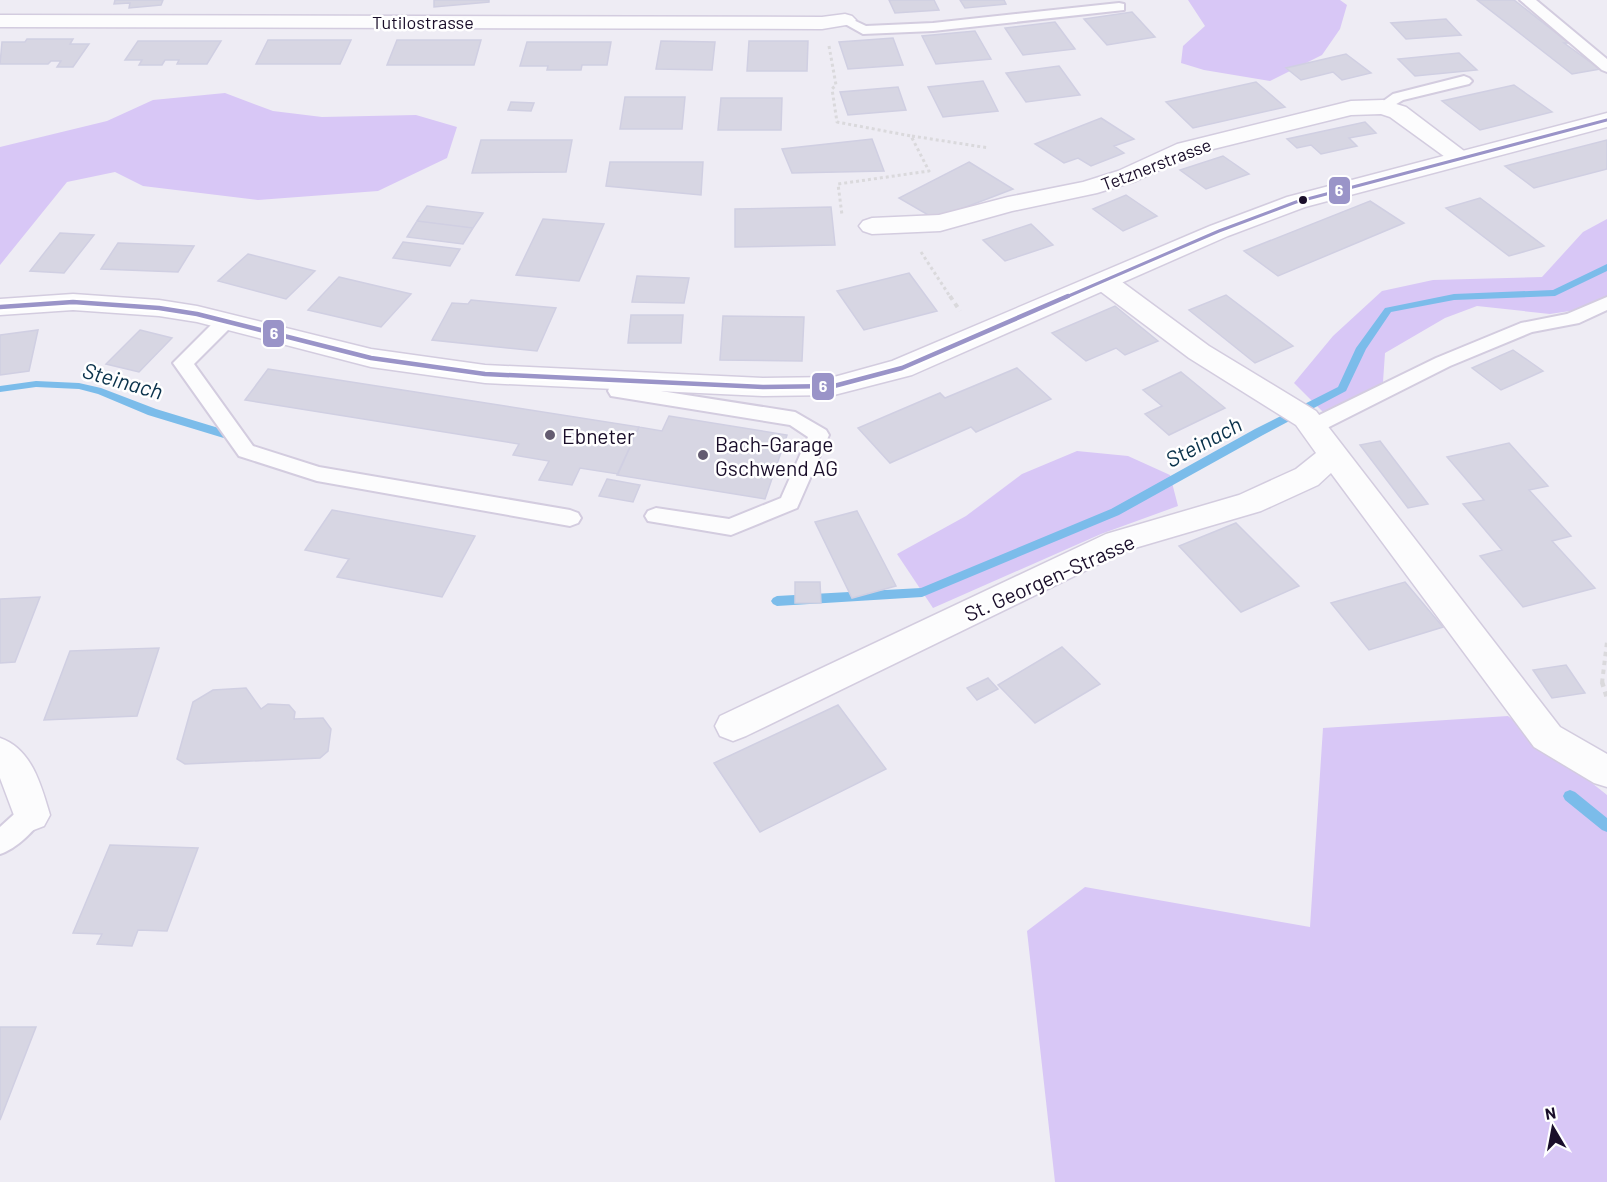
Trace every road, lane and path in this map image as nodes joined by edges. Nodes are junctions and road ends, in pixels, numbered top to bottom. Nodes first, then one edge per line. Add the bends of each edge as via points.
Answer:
1 (1527, 0) edge
2 (1119, 7) dead end
3 (845, 20) joint
4 (0, 21) edge
5 (828, 42) dead end
6 (1607, 67) edge
7 (1464, 81) dead end
8 (1383, 107) junction
9 (1607, 120) edge
10 (911, 136) junction
11 (989, 148) dead end
12 (1460, 157) junction
13 (842, 218) dead end
14 (872, 226) dead end
15 (920, 251) dead end
16 (1105, 282) junction
17 (1607, 303) edge
18 (955, 304) dead end
19 (0, 307) edge
20 (226, 321) junction
21 (621, 381) junction
22 (1309, 422) junction
23 (1335, 455) junction
24 (656, 516) dead end
25 (570, 518) dead end
26 (1607, 642) edge
27 (1607, 698) edge
28 (733, 726) dead end
29 (0, 753) edge
30 (1607, 772) edge
31 (31, 814) joint
32 (0, 843) edge

1 - 6 lane
2 - 3 lane via 933,27 863,30
3 - 4 street, Tutilostrasse
5 - 10 path via 836,85 832,88 837,122
7 - 8 lane via 1398,98
8 - 12 street, Tetznerstrasse via 1409,118
8 - 14 street, Tetznerstrasse via 1351,108 1210,142 1165,156 1109,183 940,223
9 - 12 street
10 - 11 path
10 - 13 path via 929,171 838,184
12 - 16 street via 1296,202
15 - 18 path
16 - 21 street via 902,368 859,382 809,388
16 - 22 street via 1199,352 1271,394
17 - 22 lane via 1572,320 1528,327
19 - 20 street via 122,303
20 - 21 street via 418,366 484,374
20 - 25 lane via 183,363 246,451 317,474
21 - 24 lane via 618,391 795,419 819,435 789,503 731,527
22 - 23 street
23 - 28 street, St. Georgen-Strasse via 1307,477 1250,503 1117,542
23 - 30 street via 1547,737
26 - 27 path via 1602,683
29 - 31 street via 21,779
31 - 32 lane

